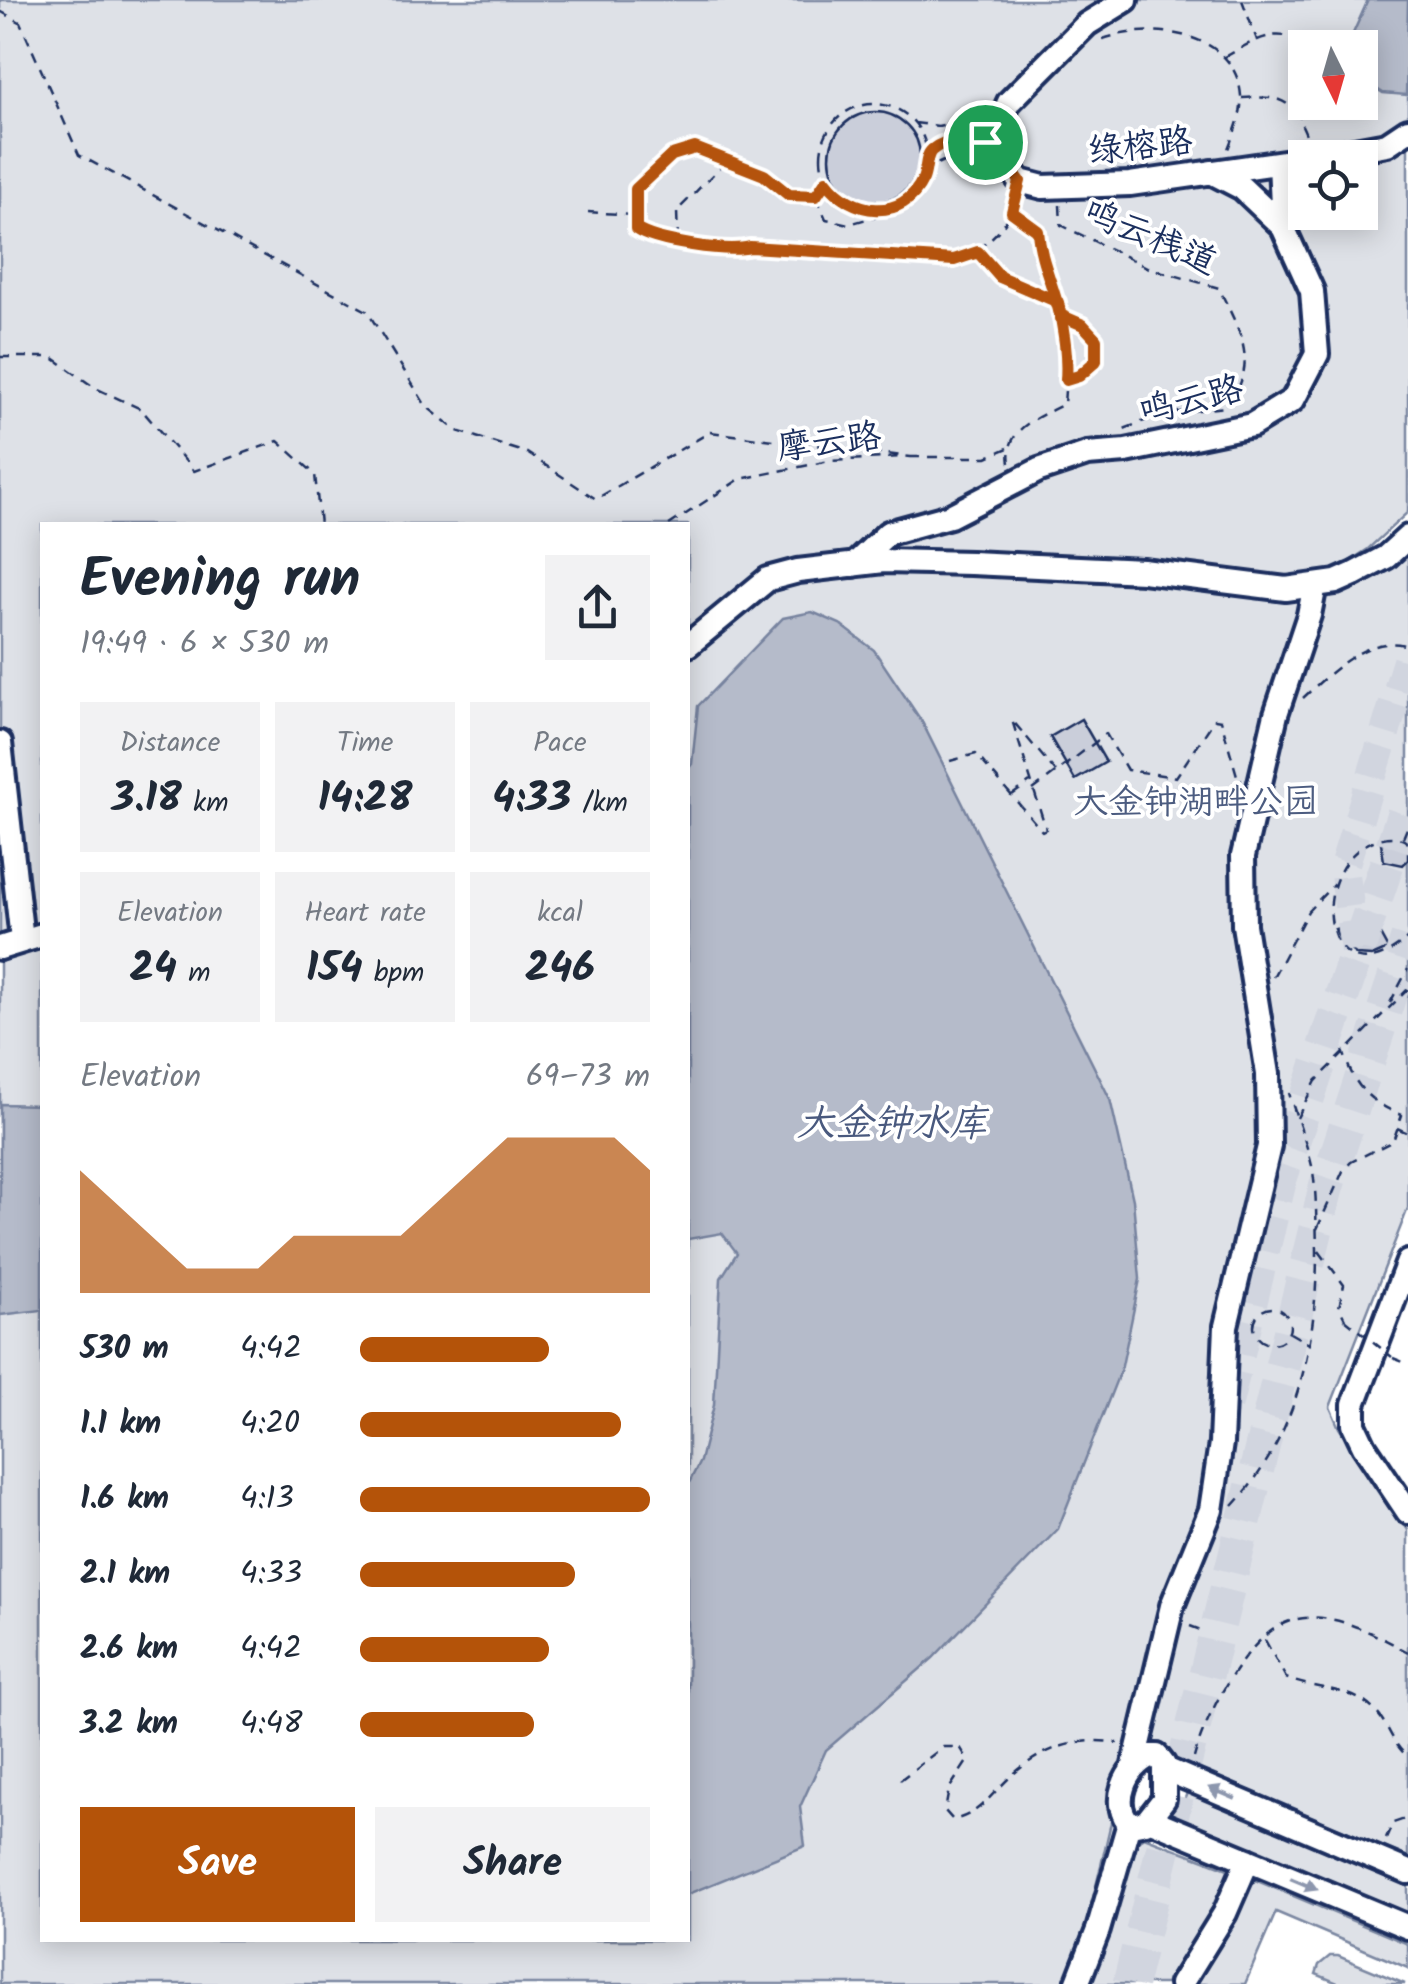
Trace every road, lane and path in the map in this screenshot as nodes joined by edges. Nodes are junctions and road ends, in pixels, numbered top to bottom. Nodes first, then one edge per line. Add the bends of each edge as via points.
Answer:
1 (1126, 0) edge
2 (1242, 0) edge
3 (0, 11) edge
4 (1288, 35) edge
5 (1098, 40) dead end
6 (1257, 40) junction
7 (1224, 58) junction
8 (1242, 98) junction
9 (1009, 102) junction
10 (1288, 106) edge
11 (914, 122) junction
12 (1408, 130) edge
13 (1378, 146) edge
14 (997, 150) junction
15 (927, 154) junction
16 (725, 162) junction
17 (1288, 162) edge
18 (1280, 163) junction
19 (1211, 172) junction
20 (1017, 177) junction
21 (826, 181) junction
22 (1060, 187) junction
23 (816, 196) junction
24 (588, 212) dead end
25 (1012, 212) junction
26 (635, 216) junction
27 (1283, 227) junction
28 (678, 241) junction
29 (978, 252) junction
30 (1058, 302) junction
31 (1060, 315) junction
32 (0, 357) edge
33 (1066, 380) junction
34 (1116, 432) dead end
35 (910, 457) junction
36 (320, 522) edge
37 (673, 522) edge
38 (1408, 538) edge
39 (854, 565) junction
40 (1315, 585) junction
41 (690, 643) edge
42 (1408, 646) edge
43 (1302, 699) dead end
44 (0, 742) edge
45 (950, 761) dead end
46 (1057, 774) junction
47 (1031, 781) junction
48 (1258, 785) junction
49 (1033, 790) junction
50 (1011, 796) junction
51 (1408, 826) edge
52 (1403, 838) junction
53 (1408, 843) edge
54 (1335, 883) junction
55 (1408, 938) edge
56 (21, 941) edge
57 (1408, 969) edge
58 (1271, 981) dead end
59 (1408, 990) edge
60 (1388, 1007) junction
61 (1343, 1050) junction
62 (1289, 1094) dead end
63 (1296, 1119) junction
64 (1397, 1128) junction
65 (1408, 1133) edge
66 (1316, 1230) junction
67 (1316, 1248) junction
68 (1408, 1262) edge
69 (1289, 1332) junction
70 (1310, 1345) junction
71 (1408, 1364) edge
72 (1230, 1510) dead end
73 (1408, 1512) edge
74 (1182, 1618) dead end
75 (1206, 1632) dead end
76 (1265, 1638) junction
77 (1408, 1652) edge
78 (1136, 1756) junction
79 (1408, 1756) edge
80 (1165, 1769) junction
81 (1194, 1770) dead end
82 (900, 1780) dead end
83 (1408, 1818) edge
84 (1139, 1821) junction
85 (1382, 1850) dead end
86 (1248, 1860) junction
87 (1408, 1872) edge
88 (1408, 1927) edge
89 (1077, 1984) edge
90 (1181, 1984) edge

1 - 9 street via 1087,24
2 - 6 path
3 - 35 path via 20,22 79,155 367,311 426,406 457,430 527,453 596,499 710,432
4 - 6 path
5 - 7 path via 1165,31 1190,36
6 - 7 path
7 - 8 path
8 - 10 path via 1282,99
8 - 19 path via 1229,148
9 - 11 path via 962,122
9 - 14 street via 995,133
11 - 15 path
11 - 21 path via 887,106 852,109 822,148
12 - 13 street, 绿榕路
14 - 15 path via 970,140
14 - 20 street
15 - 21 path via 915,192 884,210 851,205
16 - 23 path via 764,175 789,195
16 - 26 path via 695,148 672,155 636,189
16 - 28 path via 677,212
17 - 18 street, 绿榕路
18 - 19 street, 绿榕路
18 - 27 street
19 - 22 street, 绿榕路
19 - 27 street, 鸣云路 via 1242,188
20 - 22 street, 绿榕路
20 - 23 path via 996,183 974,163 941,162 906,208 848,224 826,219
20 - 25 path
21 - 23 path
22 - 34 path, 鸣云栈道 via 1061,225 1149,268 1219,288 1246,347 1242,388 1226,407 1162,414
24 - 26 path
25 - 29 path
25 - 30 path via 1038,231
26 - 28 path via 636,229 653,240
27 - 39 street, 鸣云路 via 1317,313 1317,354 1293,400 1252,425 1086,454 1039,470 950,516 888,533
28 - 29 path via 731,252 750,247 927,260
29 - 30 path via 1000,277
30 - 31 path
31 - 33 path
31 - 33 path via 1096,339 1096,361
32 - 36 path via 52,356 95,388 142,409 194,471 278,440 315,474
33 - 35 path, 摩云路 via 1064,404 1016,431 1008,448 987,457
35 - 37 path, 摩云路 via 829,460 740,478
38 - 40 street via 1354,574
39 - 40 street via 990,564 1142,571 1286,589
39 - 41 street via 768,579
40 - 48 street
42 - 43 path via 1396,642 1366,650
44 - 56 street
45 - 50 path via 976,754
46 - 47 path via 1012,720
46 - 48 path via 1106,734 1127,770 1176,776 1215,719 1221,720 1238,778
46 - 49 path
47 - 49 path
47 - 50 path
48 - 78 street via 1244,856 1244,925 1268,1074 1269,1146 1226,1326 1211,1510 1172,1606
49 - 50 path via 1042,831
51 - 52 path
52 - 53 path
52 - 54 path via 1368,844
54 - 55 path via 1332,928 1348,955 1381,957
54 - 58 path via 1308,911
57 - 60 path
59 - 60 path
60 - 61 path
61 - 63 path via 1307,1092
61 - 64 path via 1364,1094 1402,1115
62 - 63 path
63 - 66 path via 1312,1166
64 - 65 path
64 - 66 path via 1393,1141 1343,1171
66 - 67 path
67 - 70 path
67 - 71 path, bridge via 1344,1285 1339,1306 1345,1319
68 - 73 street via 1354,1404 1354,1425
69 - 69 path via 1288,1316 1278,1309 1267,1309 1255,1321 1268,1344 1280,1343
69 - 70 path
70 - 72 path via 1279,1436
74 - 75 path
76 - 77 path via 1292,1620 1326,1619
76 - 79 path via 1286,1678 1361,1699
76 - 81 path via 1221,1694 1198,1742
78 - 80 street via 1157,1756
78 - 82 path via 1090,1741 1044,1752 980,1808 953,1820 944,1811 968,1760 960,1746 942,1747
78 - 84 street via 1121,1799
80 - 84 street via 1164,1799
87 -> 80 street
83 - 85 path via 1393,1823
84 - 86 street
84 - 89 street
86 -> 88 street
86 - 90 street via 1225,1914

